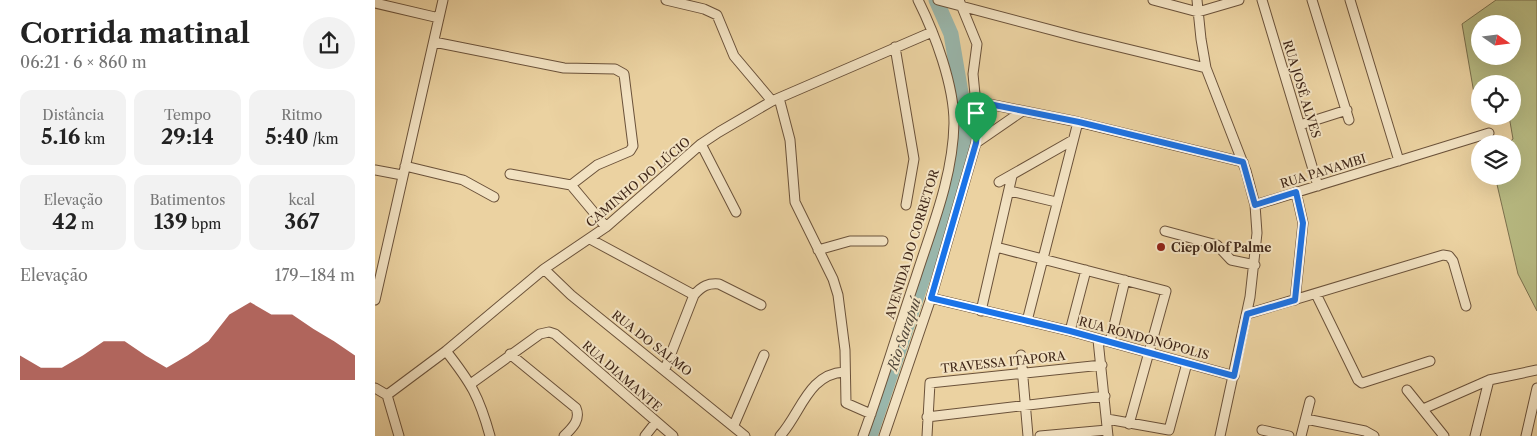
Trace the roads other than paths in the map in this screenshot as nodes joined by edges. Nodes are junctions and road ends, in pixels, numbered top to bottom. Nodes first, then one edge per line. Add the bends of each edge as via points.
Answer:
1 (443, 0) edge
2 (666, 0) edge
3 (918, 0) edge
4 (938, 0) edge
5 (1153, 0) edge
6 (1197, 0) edge
7 (1239, 0) edge
8 (1262, 0) edge
9 (1311, 0) edge
10 (1349, 0) edge
11 (375, 3) edge
12 (957, 3) edge
13 (1197, 12) junction
14 (439, 18) junction
15 (931, 32) junction
16 (434, 42) junction
17 (895, 47) junction
18 (1207, 68) junction
19 (775, 99) junction
20 (974, 101) junction
21 (1021, 112) junction
22 (1079, 122) junction
23 (1301, 125) junction
24 (1489, 133) dead end
25 (1073, 140) junction
26 (976, 143) junction
27 (701, 144) junction
28 (1399, 161) junction
29 (1243, 162) junction
30 (405, 166) junction
31 (375, 170) edge
32 (510, 174) dead end
33 (402, 175) junction
34 (1012, 176) junction
35 (999, 182) dead end
36 (571, 185) junction
37 (1318, 186) junction
38 (1010, 191) junction
39 (1296, 192) junction
40 (494, 197) dead end
41 (1056, 202) junction
42 (906, 205) dead end
43 (1255, 205) junction
44 (736, 212) dead end
45 (606, 227) junction
46 (1165, 231) dead end
47 (590, 239) junction
48 (883, 241) dead end
49 (996, 247) junction
50 (818, 250) junction
51 (1042, 259) junction
52 (1255, 265) junction
53 (544, 269) junction
54 (1086, 270) junction
55 (1125, 280) junction
56 (694, 294) junction
57 (1316, 294) junction
58 (931, 298) junction
59 (375, 300) edge
60 (1295, 300) junction
61 (761, 305) dead end
62 (1466, 306) dead end
63 (981, 311) junction
64 (1247, 314) junction
65 (1027, 321) junction
66 (1070, 331) junction
67 (1098, 340) junction
68 (1110, 342) junction
69 (446, 351) junction
70 (510, 354) junction
71 (1149, 354) junction
72 (765, 355) dead end
73 (1021, 355) dead end
74 (1431, 361) dead end
75 (1187, 363) junction
76 (1102, 365) junction
77 (665, 369) junction
78 (1537, 370) edge
79 (844, 372) junction
80 (1023, 373) junction
81 (1234, 376) junction
82 (1489, 380) junction
83 (471, 384) junction
84 (375, 388) edge
85 (1537, 388) edge
86 (1407, 390) dead end
87 (387, 395) junction
88 (1105, 396) junction
89 (1310, 401) dead end
90 (1026, 405) junction
91 (1423, 408) junction
92 (871, 414) junction
93 (927, 417) junction
94 (1107, 419) junction
95 (1306, 419) junction
96 (657, 422) junction
97 (734, 424) junction
98 (1129, 424) junction
99 (1262, 430) dead end
100 (1107, 433) edge
101 (399, 436) edge
102 (490, 436) edge
103 (564, 436) edge
104 (645, 436) edge
105 (673, 436) edge
106 (745, 436) edge
107 (780, 436) edge
108 (863, 436) edge
109 (884, 436) edge
110 (927, 436) edge
111 (1028, 436) edge
112 (1040, 436) edge
113 (1219, 436) edge
114 (1289, 436) edge
115 (1301, 436) edge
116 (1374, 436) edge
117 (1444, 436) edge
118 (1475, 436) edge
119 (1526, 436) edge

1 - 14 street
2 - 19 street via 712,12 721,20 734,56
3 - 15 street, AVENIDA DO CORRETOR
4 - 12 street
5 - 13 street
6 - 13 street
7 - 13 street
8 - 23 street, RUA JOSÉ ALVES
9 - 23 street via 1348,115
10 - 28 street
11 - 14 street
12 - 18 street
12 - 20 street via 977,44
13 - 18 street
14 - 16 street
15 - 17 street, CAMINHO DO LÚCIO
15 - 92 street, AVENIDA DO CORRETOR via 951,93 954,122 951,154 938,207
16 - 30 street
16 - 36 street via 564,68 621,70 632,149 597,165
17 - 19 street, CAMINHO DO LÚCIO
17 - 42 street via 914,159
18 - 29 street
19 - 27 street, CAMINHO DO LÚCIO
19 - 50 street via 790,140 795,202
20 - 21 street
20 - 26 street via 978,125
21 - 22 street
21 - 26 street
22 - 25 street
22 - 29 street
23 - 37 street, RUA JOSÉ ALVES
24 - 28 street, RUA PANAMBI
25 - 34 street
25 - 41 street
26 - 58 street
27 - 44 street
27 - 45 street, CAMINHO DO LÚCIO
28 - 37 street, RUA PANAMBI
29 - 43 street
30 - 33 street
30 - 40 street via 470,182
31 - 33 street
32 - 36 street
33 - 59 street
34 - 35 street
34 - 38 street
36 - 45 street
37 - 39 street, RUA PANAMBI
38 - 41 street
38 - 49 street
39 - 43 street, RUA PANAMBI
39 - 60 street via 1303,232
41 - 51 street
43 - 52 street
45 - 47 street, CAMINHO DO LÚCIO
46 - 52 street via 1217,245 1231,260
47 - 53 street, CAMINHO DO LÚCIO
47 - 56 street
48 - 50 street via 850,241
49 - 51 street
49 - 63 street
50 - 79 street via 838,295 845,350
51 - 54 street
51 - 65 street
52 - 64 street
53 - 69 street, CAMINHO DO LÚCIO
53 - 77 street, RUA DO SALMO
54 - 55 street
54 - 66 street
55 - 68 street
55 - 71 street via 1163,289 1167,295
56 - 61 street via 706,285 719,284
56 - 77 street
57 - 60 street
57 - 62 street via 1443,255 1453,261
57 - 74 street via 1362,383
58 - 63 street, RUA RONDONÓPOLIS
58 - 109 street
60 - 64 street
63 - 65 street, RUA RONDONÓPOLIS
64 - 81 street
65 - 66 street, RUA RONDONÓPOLIS
66 - 67 street, RUA RONDONÓPOLIS
67 - 68 street, RUA RONDONÓPOLIS
67 - 76 street
68 - 71 street, RUA RONDONÓPOLIS
69 - 83 street
69 - 87 street, CAMINHO DO LÚCIO
70 - 83 street
70 - 96 street, RUA DIAMANTE via 540,334 555,334
70 - 103 street via 576,408 576,423
71 - 75 street, RUA RONDONÓPOLIS
71 - 98 street
72 - 97 street
73 - 80 street
75 - 81 street, RUA RONDONÓPOLIS
75 - 98 street via 1169,430
76 - 80 street, TRAVESSA ITAPORA
76 - 88 street
77 - 97 street, RUA DO SALMO
78 - 82 street
79 - 92 street via 845,403
79 - 107 street via 833,372 817,382
80 - 90 street
80 - 93 street, TRAVESSA ITAPORA via 930,383
81 - 113 street
82 - 91 street
82 - 118 street
83 - 102 street via 482,406
84 - 87 street
85 - 119 street
86 - 91 street
87 - 101 street
88 - 90 street
88 - 94 street
89 - 95 street
90 - 93 street
90 - 111 street
91 - 117 street
92 - 108 street, AVENIDA DO CORRETOR
93 - 110 street, TRAVESSA ITAPORA
94 - 98 street
94 - 100 street
95 - 115 street
95 - 116 street via 1365,431
96 - 104 street
96 - 105 street, RUA DIAMANTE
97 - 106 street, RUA DO SALMO
99 - 114 street
100 - 112 street

